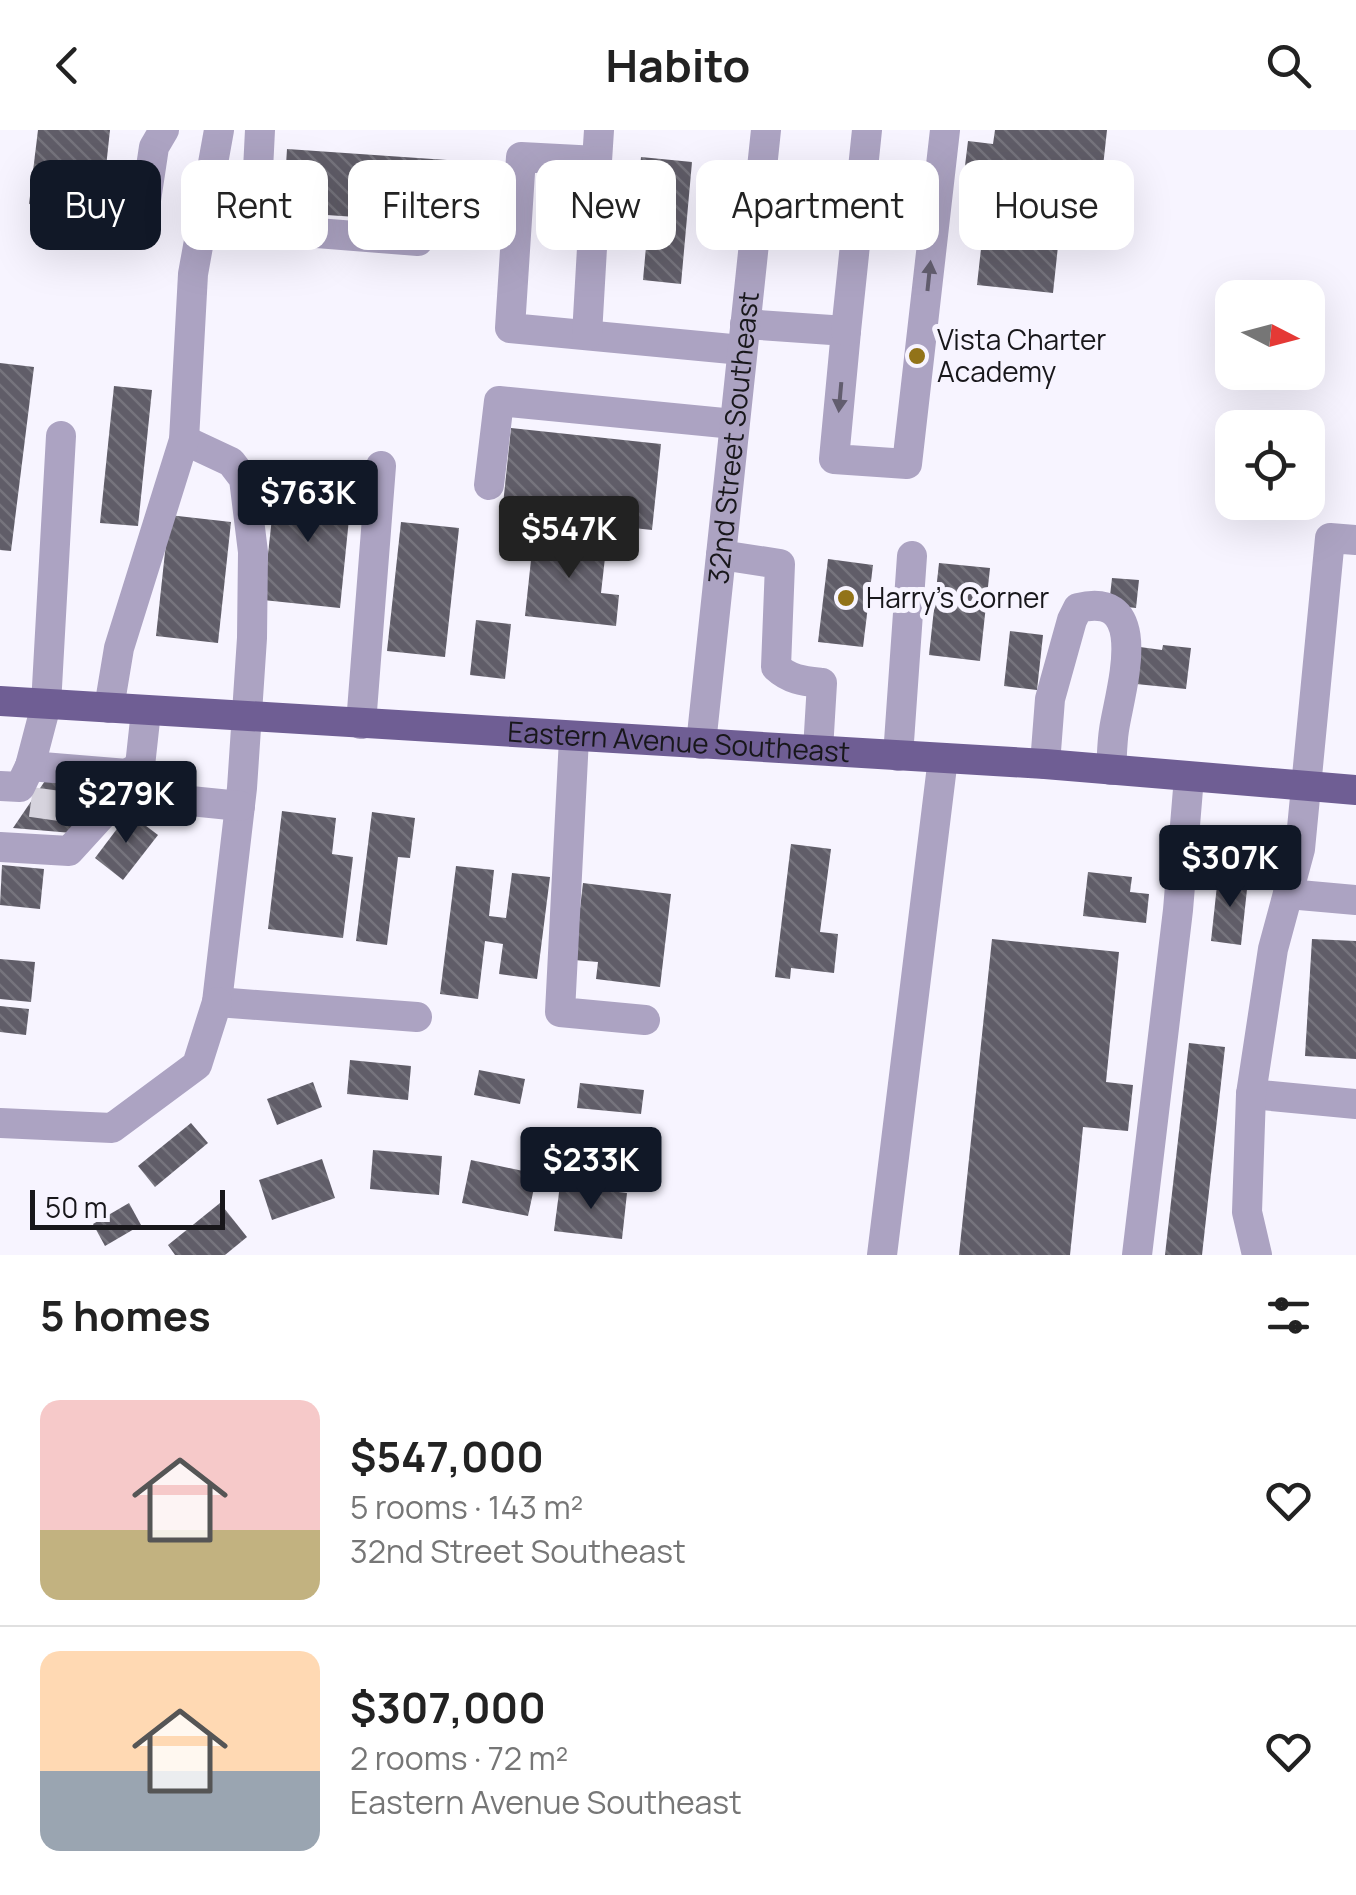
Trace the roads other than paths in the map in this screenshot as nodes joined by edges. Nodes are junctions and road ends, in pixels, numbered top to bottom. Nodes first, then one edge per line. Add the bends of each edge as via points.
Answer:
1 (164, 130) edge
2 (218, 130) edge
3 (260, 130) edge
4 (599, 130) edge
5 (766, 130) edge
6 (867, 130) edge
7 (945, 130) edge
8 (152, 160) edge
9 (582, 160) edge
10 (597, 160) edge
11 (348, 236) edge
12 (592, 250) edge
13 (846, 331) junction
14 (587, 335) junction
15 (744, 337) junction
16 (734, 424) junction
17 (61, 436) dead end
18 (184, 440) junction
19 (381, 466) dead end
20 (489, 484) dead end
21 (1356, 540) edge
22 (721, 555) junction
23 (912, 556) dead end
24 (0, 701) edge
25 (46, 705) junction
26 (109, 708) junction
27 (146, 711) junction
28 (245, 717) junction
29 (361, 724) junction
30 (574, 738) junction
31 (701, 744) junction
32 (818, 750) junction
33 (898, 756) junction
34 (943, 758) junction
35 (1045, 764) junction
36 (1111, 770) junction
37 (1189, 777) junction
38 (20, 786) edge
39 (1304, 786) junction
40 (1356, 790) edge
41 (110, 798) junction
42 (240, 806) junction
43 (0, 847) edge
44 (1288, 894) junction
45 (1356, 900) edge
46 (217, 1002) junction
47 (417, 1018) dead end
48 (646, 1020) dead end
49 (1251, 1094) junction
50 (1356, 1104) edge
51 (0, 1123) edge
52 (882, 1255) edge
53 (1137, 1255) edge
54 (1256, 1255) edge

1 - 8 street
2 - 18 street via 193,274
3 - 11 street via 258,220 266,229
4 - 10 street
5 - 15 street, 32nd Street Southeast
6 - 13 street
13 -> 7 street via 834,459 908,464
9 - 14 street via 520,156 510,328
12 - 14 street
13 - 15 street
14 - 15 street
15 - 16 street, 32nd Street Southeast
16 - 20 street via 499,401
16 - 22 street, 32nd Street Southeast
17 - 25 street
18 - 26 street via 119,648
18 - 28 street via 231,462 244,479 254,552
19 - 29 street
21 - 39 street via 1330,538
22 - 31 street, 32nd Street Southeast
22 - 32 street via 780,564 776,667 785,676 822,683
23 - 33 street
24 - 25 main road, Eastern Avenue Southeast
25 - 26 main road, Eastern Avenue Southeast
25 - 38 street
26 - 27 main road, Eastern Avenue Southeast
27 - 28 main road, Eastern Avenue Southeast
27 - 41 street via 140,766
28 - 29 main road, Eastern Avenue Southeast
28 - 42 street
29 - 30 main road, Eastern Avenue Southeast
30 - 31 main road, Eastern Avenue Southeast
30 - 48 street via 560,1012
31 - 32 main road, Eastern Avenue Southeast
32 - 33 main road, Eastern Avenue Southeast
33 - 34 main road, Eastern Avenue Southeast
34 - 35 main road, Eastern Avenue Southeast
34 - 52 street
35 - 36 main road, Eastern Avenue Southeast
35 - 36 street via 1050,698 1072,620 1078,608 1089,606 1114,612 1128,645
36 - 37 main road, Eastern Avenue Southeast
37 - 39 main road, Eastern Avenue Southeast
37 - 53 street
38 - 41 street
39 - 40 main road, Eastern Avenue Southeast
39 - 44 street via 1300,849
41 - 42 street
41 - 43 street via 69,851
42 - 46 street
44 - 45 street
44 - 49 street
46 - 47 street
46 - 51 street via 197,1065 112,1128
49 - 50 street
49 - 54 street via 1247,1212

